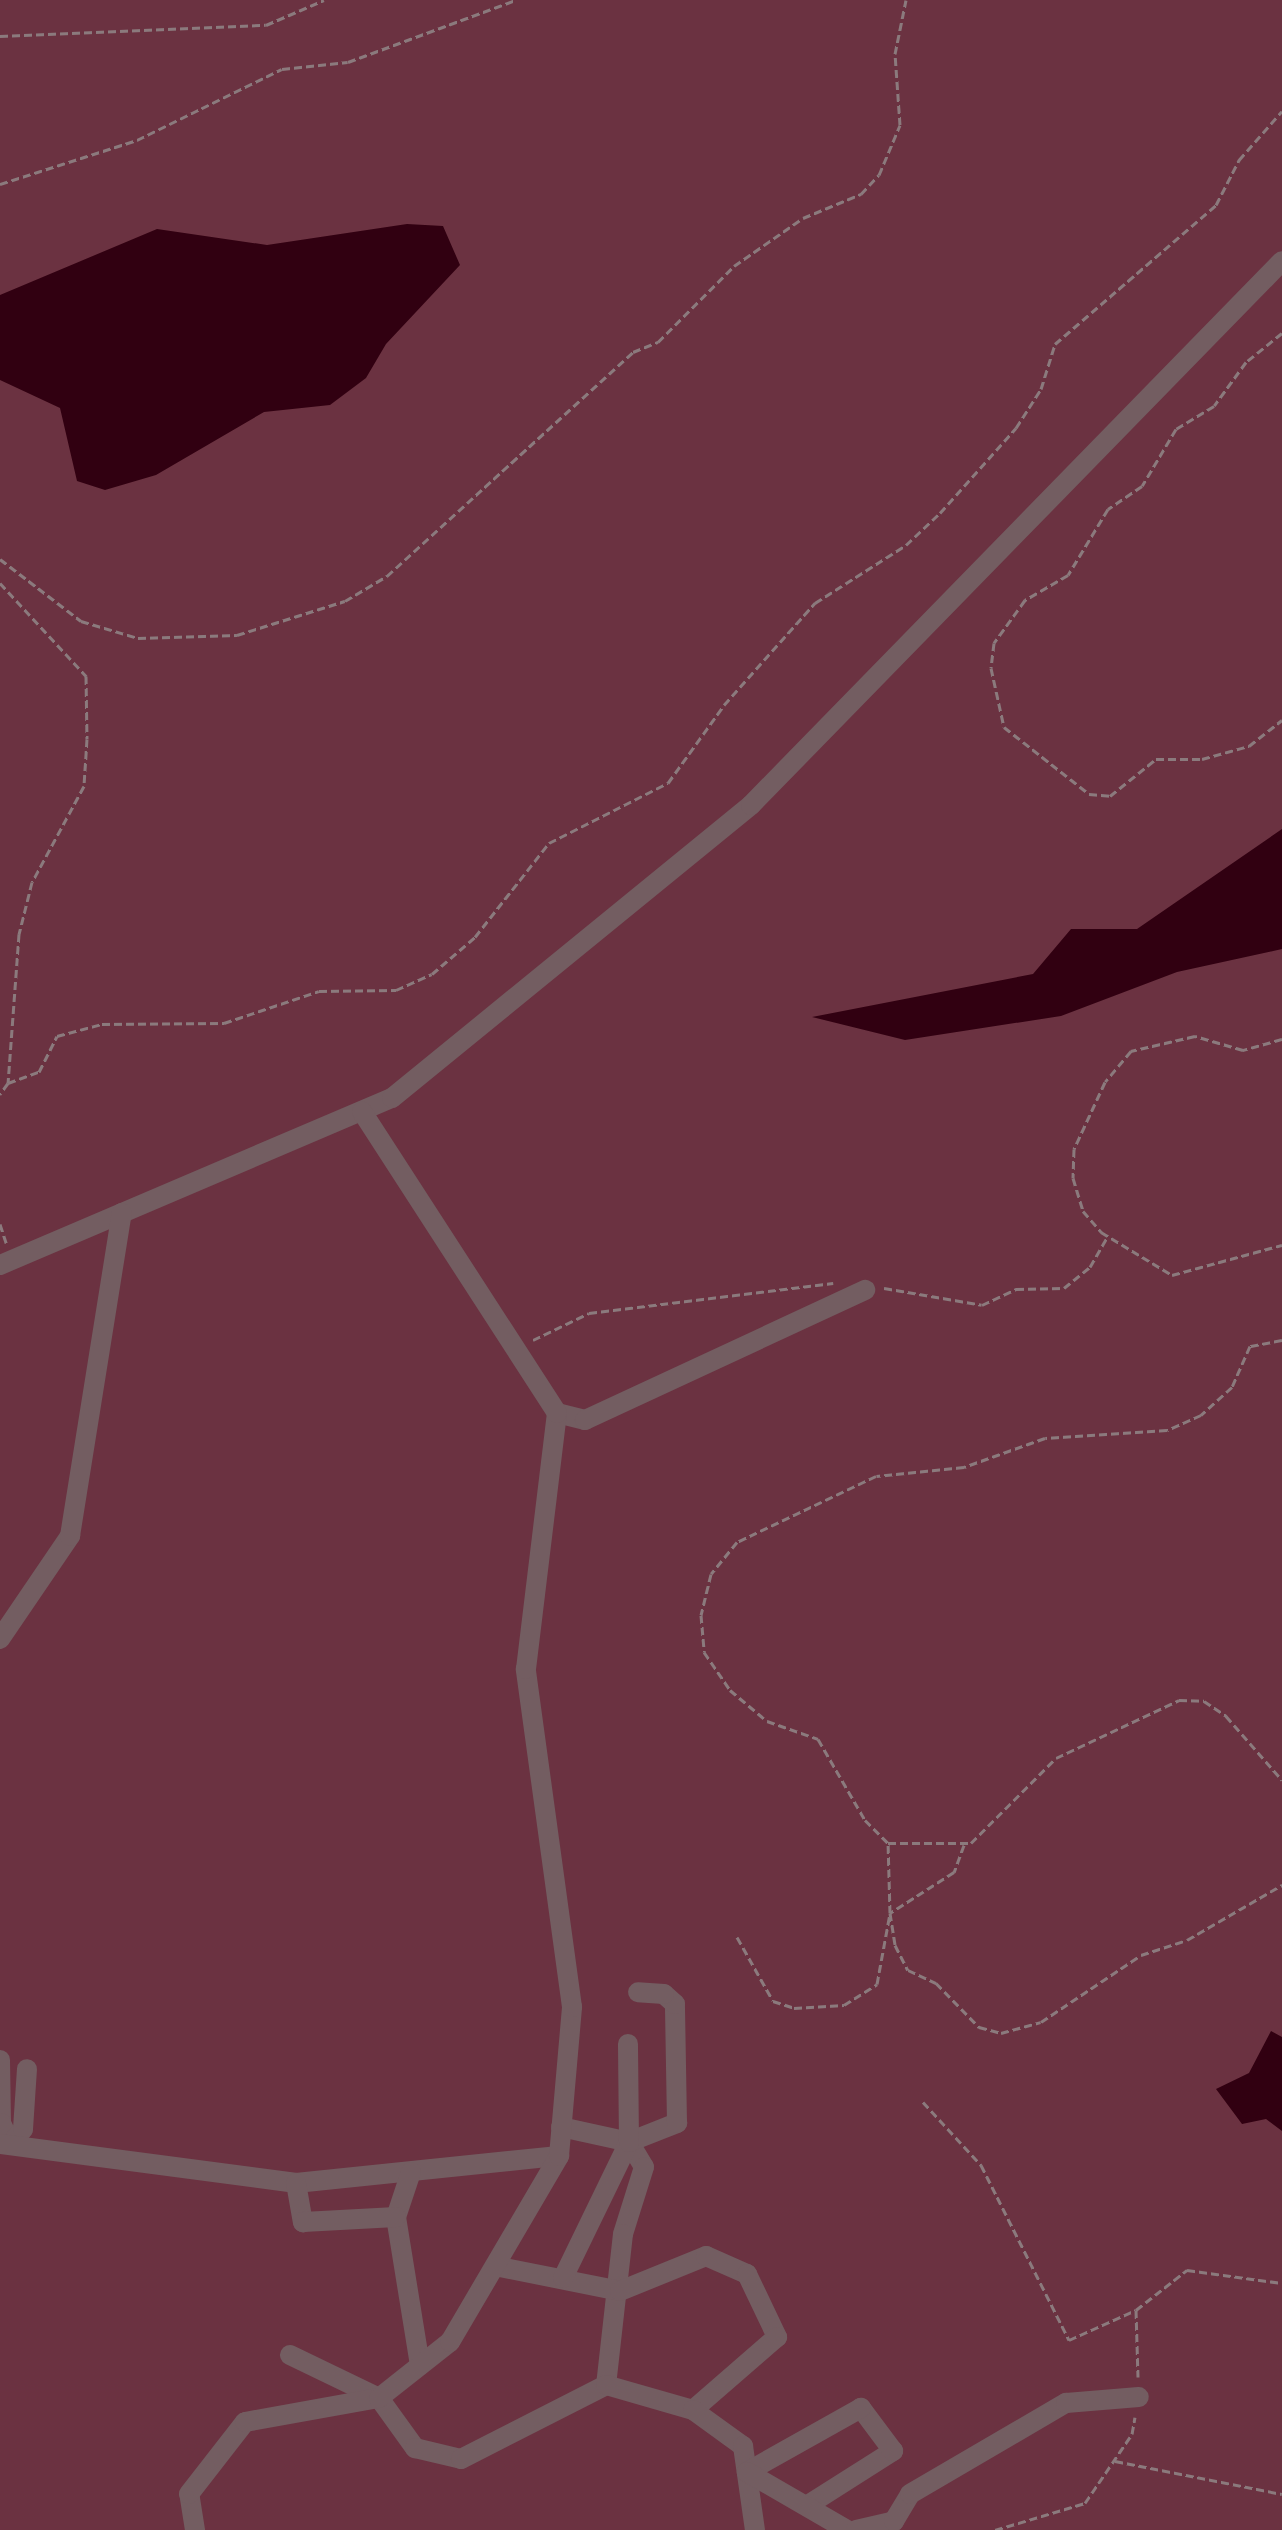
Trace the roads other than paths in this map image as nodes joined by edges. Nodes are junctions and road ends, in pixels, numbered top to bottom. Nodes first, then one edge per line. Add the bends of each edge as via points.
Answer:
1 (1282, 261) edge
2 (362, 1111) junction
3 (122, 1213) junction
4 (0, 1265) edge
5 (865, 1290) road end
6 (557, 1413) junction
7 (0, 1639) edge
8 (638, 1992) dead end
9 (628, 2044) dead end
10 (0, 2060) edge
11 (27, 2069) dead end
12 (561, 2127) junction
13 (629, 2142) junction
14 (6, 2144) edge
15 (559, 2156) junction
16 (411, 2172) junction
17 (296, 2183) junction
18 (396, 2217) junction
19 (589, 2226) junction
20 (623, 2234) junction
21 (495, 2266) junction
22 (563, 2278) junction
23 (620, 2291) junction
24 (290, 2355) dead end
25 (420, 2365) junction
26 (606, 2385) junction
27 (1139, 2397) road end
28 (379, 2398) junction
29 (693, 2410) junction
30 (747, 2472) junction
31 (808, 2505) junction
32 (195, 2530) edge
33 (755, 2530) edge
34 (847, 2530) edge
35 (856, 2530) edge

1 - 2 street via 751,805 392,1098
2 - 3 street
2 - 6 street
3 - 4 street
3 - 7 street via 70,1536
5 - 6 street via 585,1420
6 - 12 street via 526,1669 572,2007
8 - 13 street via 664,1994 675,2004 677,2123
9 - 13 street
10 - 14 street
11 - 14 street via 23,2129
12 - 13 street
12 - 15 street
13 - 19 street
13 - 20 street via 644,2167
14 - 17 street
15 - 16 street
15 - 21 street
16 - 17 street
16 - 18 street
17 - 18 street via 303,2222
18 - 25 street
19 - 20 street
19 - 22 street
20 - 23 street
21 - 22 street
21 - 25 street via 450,2342
22 - 23 street
23 - 26 street
23 - 29 street via 706,2256 729,2262 760,2291 777,2329 771,2349
24 - 28 street
25 - 28 street
26 - 28 street via 461,2459 415,2448
26 - 29 street
27 - 35 street via 1066,2403 910,2494 894,2521
28 - 32 street via 245,2422 189,2494
29 - 30 street via 743,2446
30 - 31 street
30 - 31 street via 861,2408 893,2451
30 - 33 street
31 - 34 street

